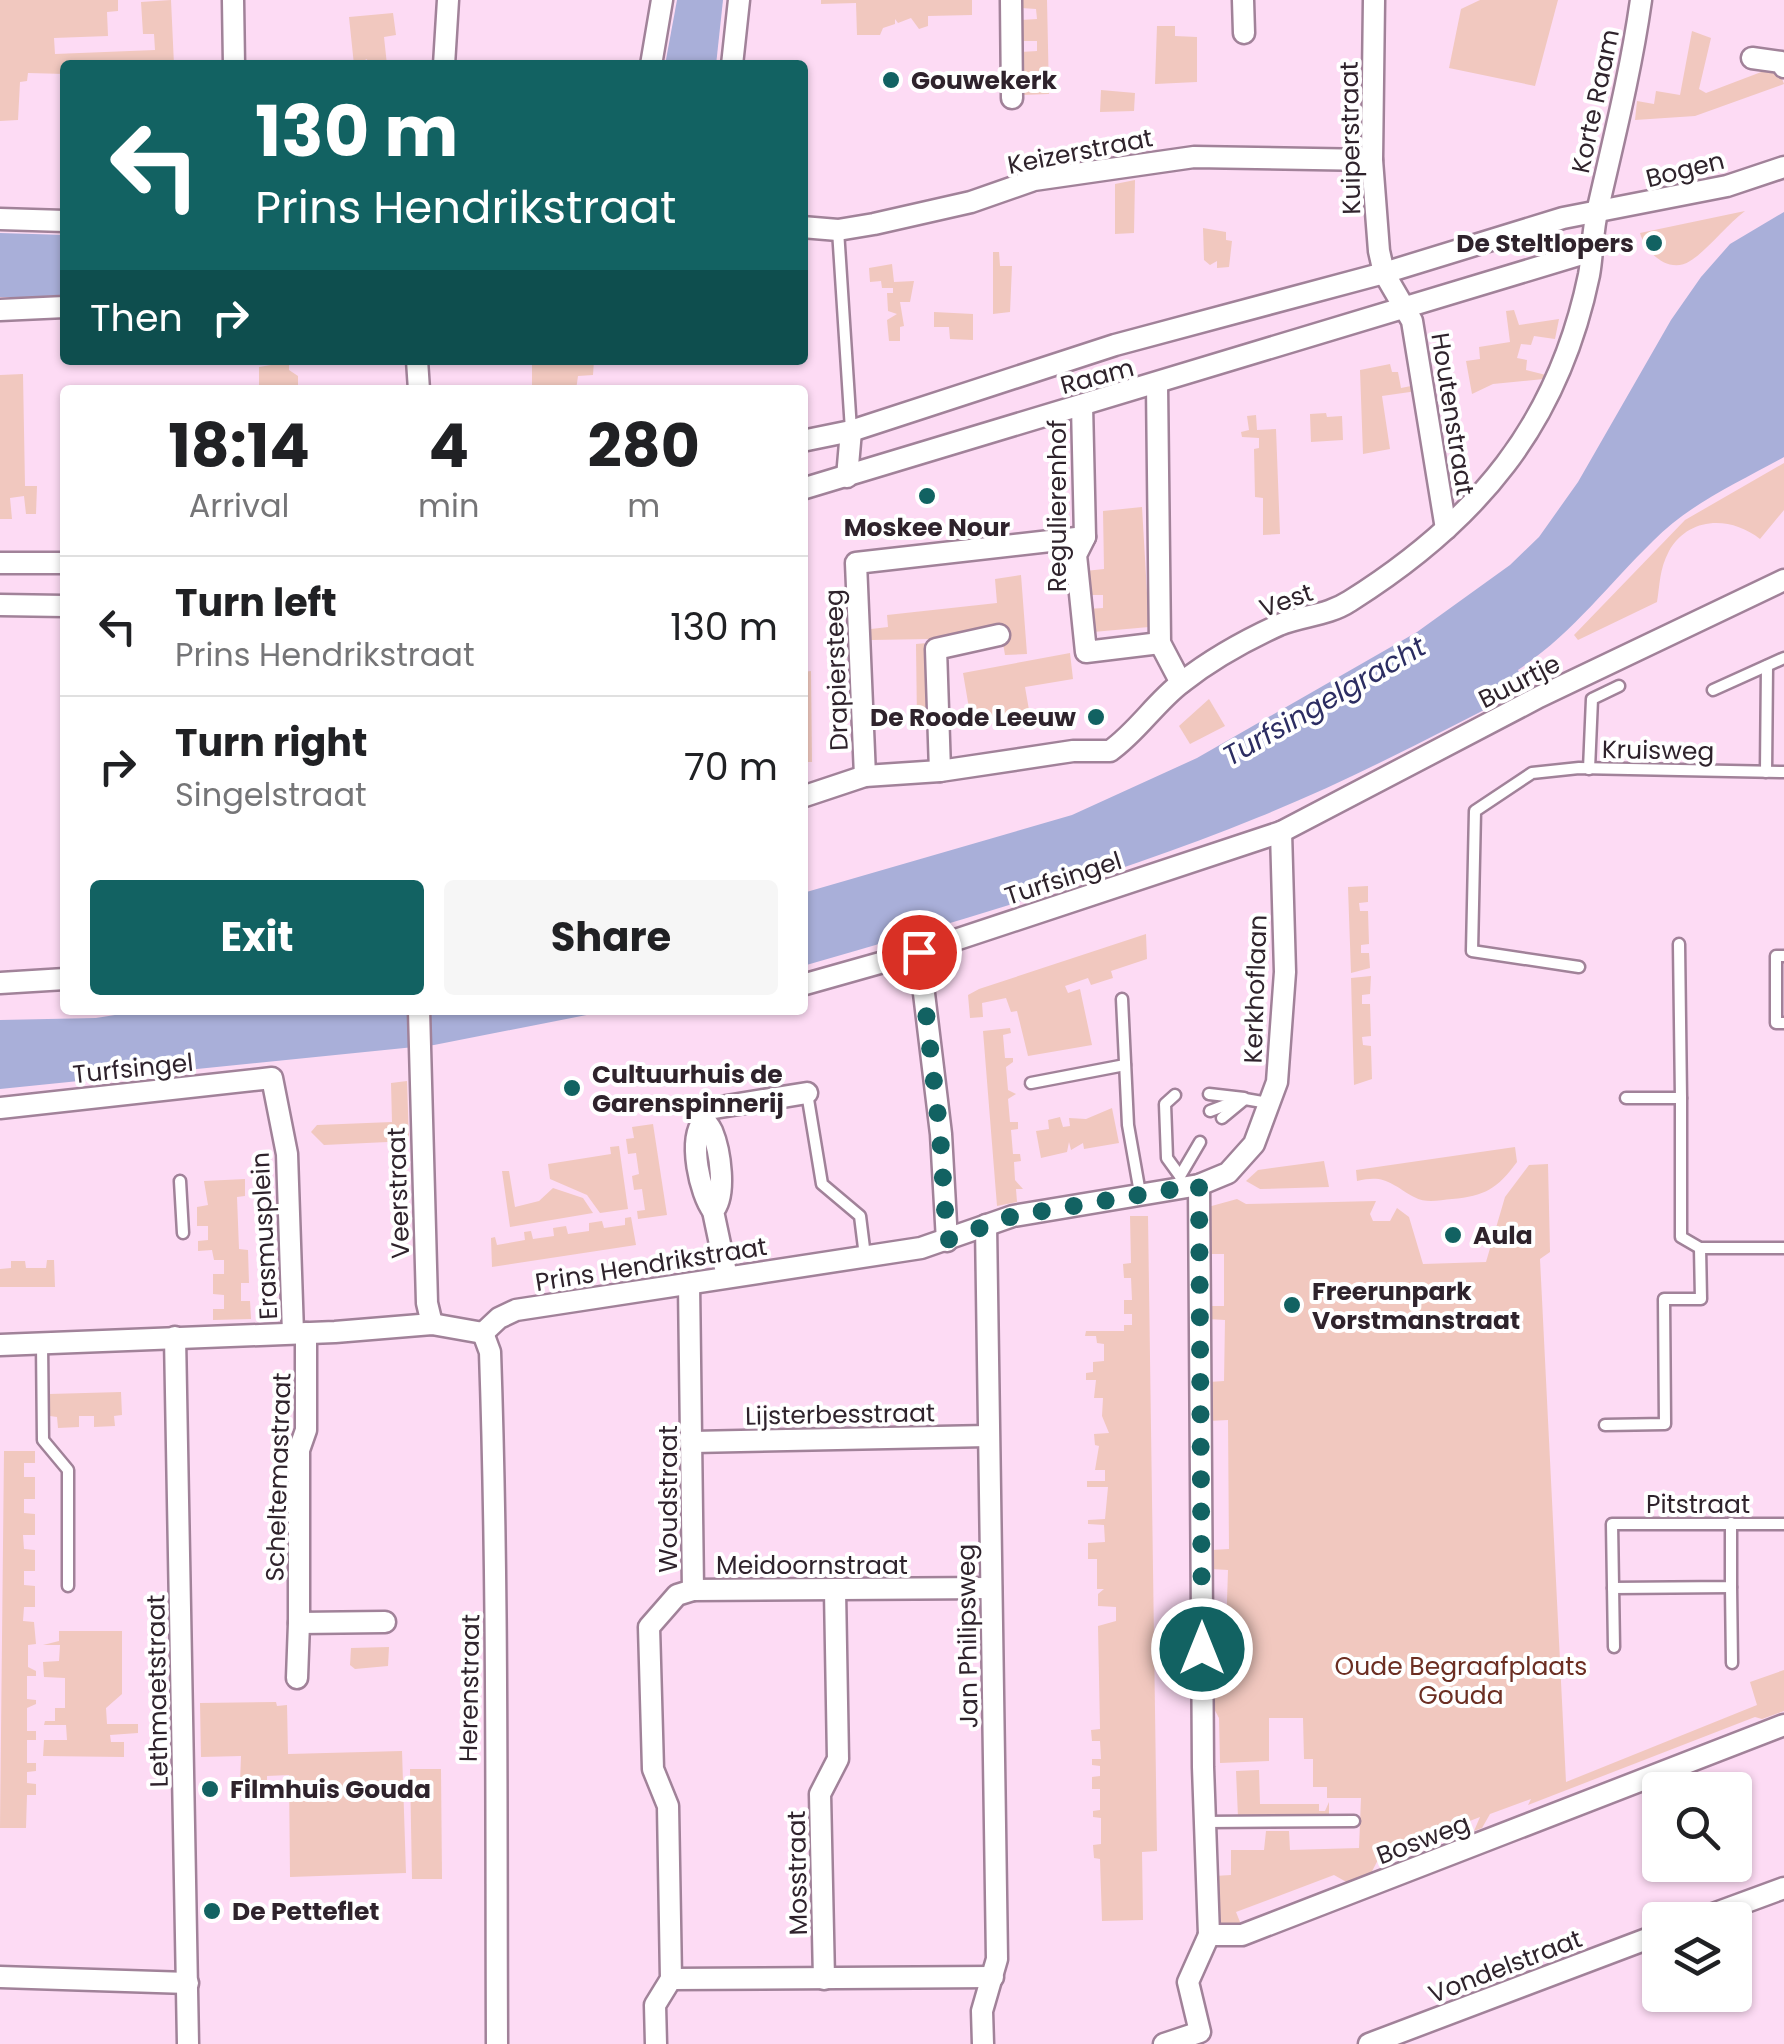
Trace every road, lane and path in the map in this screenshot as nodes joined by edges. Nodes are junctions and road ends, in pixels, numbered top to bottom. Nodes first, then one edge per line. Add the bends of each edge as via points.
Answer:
1 (233, 0) edge
2 (448, 0) edge
3 (662, 0) edge
4 (739, 0) edge
5 (1010, 0) edge
6 (1243, 0) edge
7 (1374, 0) edge
8 (1641, 0) edge
9 (1244, 33) dead end
10 (1752, 58) dead end
11 (234, 60) edge
12 (444, 60) edge
13 (652, 60) edge
14 (733, 60) edge
15 (1784, 67) edge
16 (1012, 98) dead end
17 (1372, 160) junction
18 (1784, 167) edge
19 (1596, 212) junction
20 (0, 220) edge
21 (60, 221) edge
22 (808, 228) edge
23 (838, 230) junction
24 (1592, 251) junction
25 (1384, 274) junction
26 (60, 307) edge
27 (0, 310) edge
28 (1405, 310) junction
29 (1157, 386) junction
30 (1082, 405) junction
31 (851, 431) junction
32 (808, 440) edge
33 (847, 476) junction
34 (808, 487) edge
35 (1446, 529) junction
36 (1084, 537) junction
37 (0, 563) edge
38 (60, 564) edge
39 (1784, 580) edge
40 (0, 604) edge
41 (60, 606) edge
42 (999, 636) dead end
43 (1160, 643) junction
44 (1784, 658) edge
45 (1766, 666) junction
46 (1181, 683) junction
47 (1619, 686) dead end
48 (1713, 690) dead end
49 (1589, 768) junction
50 (940, 771) junction
51 (1766, 772) junction
52 (1784, 772) edge
53 (864, 776) junction
54 (808, 795) edge
55 (1280, 832) junction
56 (1680, 944) dead end
57 (919, 952) junction
58 (1784, 956) edge
59 (1579, 967) dead end
60 (60, 979) edge
61 (0, 983) edge
62 (808, 983) edge
63 (1122, 999) dead end
64 (418, 1015) edge
65 (1780, 1023) edge
66 (1126, 1065) junction
67 (272, 1078) joint
68 (1031, 1083) dead end
69 (807, 1092) joint
70 (1209, 1094) dead end
71 (1175, 1096) dead end
72 (1245, 1098) junction
73 (1626, 1098) dead end
74 (1681, 1098) junction
75 (1270, 1103) junction
76 (0, 1108) edge
77 (1210, 1111) dead end
78 (1222, 1118) dead end
79 (1176, 1132) dead end
80 (1200, 1142) dead end
81 (1254, 1144) joint
82 (1166, 1147) junction
83 (180, 1181) dead end
84 (1187, 1183) junction
85 (1140, 1192) junction
86 (986, 1225) junction
87 (183, 1233) dead end
88 (947, 1240) junction
89 (1700, 1248) junction
90 (1784, 1248) edge
91 (865, 1256) junction
92 (727, 1277) junction
93 (688, 1284) junction
94 (432, 1324) junction
95 (300, 1333) junction
96 (483, 1334) junction
97 (174, 1337) junction
98 (42, 1343) junction
99 (0, 1345) edge
100 (1606, 1425) dead end
101 (988, 1436) junction
102 (693, 1442) junction
103 (1731, 1523) junction
104 (1784, 1524) edge
105 (68, 1586) dead end
106 (991, 1588) junction
107 (1613, 1588) junction
108 (1730, 1588) junction
109 (694, 1590) junction
110 (835, 1591) junction
111 (385, 1622) dead end
112 (299, 1623) junction
113 (1614, 1647) dead end
114 (1732, 1662) dead end
115 (298, 1678) dead end
116 (1784, 1725) edge
117 (1354, 1821) dead end
118 (1204, 1822) junction
119 (1784, 1888) edge
120 (1746, 1902) edge
121 (1209, 1934) junction
122 (1642, 1941) edge
123 (0, 1976) edge
124 (993, 1977) junction
125 (671, 1978) junction
126 (824, 1979) junction
127 (188, 1983) junction
128 (1203, 2038) edge
129 (188, 2044) edge
130 (497, 2044) edge
131 (656, 2044) edge
132 (983, 2044) edge
133 (1164, 2044) edge
134 (1369, 2044) edge

1 - 11 street
2 - 12 street
3 - 13 street
4 - 14 street
5 - 16 street
6 - 9 street
7 - 17 street, Kuiperstraat
8 - 19 street, Korte Raam
10 - 15 street
17 - 23 street, Keizerstraat via 1194,157 1112,167
17 - 25 street, Kuiperstraat
18 - 19 street, Bogen via 1727,186
19 - 24 street, Vest
19 - 25 street, Raam
20 - 21 street
22 - 23 street, Keizerstraat
23 - 31 lane
24 - 28 street, Raam
24 - 35 street, Vest via 1569,348 1540,414 1512,461
25 - 28 street
25 - 31 street, Raam via 1115,345
26 - 27 street
28 - 29 street, Raam
28 - 35 street, Houtenstraat via 1431,418
29 - 30 street, Raam
29 - 43 street
30 - 33 street, Raam
30 - 36 street, Regulierenhof
31 - 32 street, Raam
31 - 33 street
33 - 34 street, Raam
35 - 46 street, Vest via 1348,603 1282,624
36 - 43 street, Regulierenhof via 1076,555 1086,652
36 - 53 street, Drapiersteeg via 856,563
37 - 38 street
39 - 55 street, Buurtje via 1539,696
40 - 41 street
42 - 50 street via 936,649
43 - 46 street
44 - 45 lane
45 - 48 lane
45 - 51 lane
46 - 50 street, Vest via 1110,751
47 - 49 lane via 1592,699
49 - 51 lane, Kruisweg
49 - 59 lane, Kruisweg via 1532,773 1475,811 1472,951
50 - 53 street, Vest
51 - 52 lane, Kruisweg
53 - 54 street, Vest
55 - 57 street, Turfsingel
55 - 75 street, Kerkhoflaan via 1284,1032
56 - 74 lane
57 - 62 street, Turfsingel
57 - 88 street
58 - 65 lane via 1776,956
60 - 61 street
63 - 66 lane
64 - 94 street, Veerstraat
66 - 68 lane
66 - 85 lane
67 - 76 street, Turfsingel
67 - 95 street, Erasmusplein via 287,1154
69 - 91 lane via 822,1184 860,1216
69 - 92 street via 702,1116 713,1134 722,1197 714,1212
70 - 72 lane
71 - 82 lane via 1165,1104
72 - 75 lane
72 - 77 lane
72 - 78 lane
73 - 74 lane
74 - 89 lane via 1680,1237
75 - 81 street, Kerkhoflaan
79 - 82 lane
80 - 84 lane
81 - 84 street, Prins Hendrikstraat via 1228,1173
82 - 84 lane via 1169,1164
83 - 87 lane
84 - 85 street, Prins Hendrikstraat
84 - 118 street
85 - 86 street, Prins Hendrikstraat
86 - 88 street, Prins Hendrikstraat
86 - 101 street, Jan Philipsweg
88 - 91 street, Prins Hendrikstraat
89 - 90 lane
89 - 100 lane via 1701,1299 1664,1299 1666,1424
91 - 92 street, Prins Hendrikstraat
92 - 93 street, Prins Hendrikstraat
93 - 96 street, Prins Hendrikstraat via 516,1310
93 - 102 street, Woudstraat
94 - 95 street
94 - 96 street
95 - 97 street
95 - 112 street, Scheltemastraat via 306,1430 299,1450
96 - 130 street, Herenstraat via 490,1352 497,1559
97 - 98 street
97 - 127 street, Lethmaetstraat
98 - 99 street
98 - 105 lane via 43,1440 68,1470
101 - 102 street, Lijsterbesstraat
101 - 106 street, Jan Philipsweg
102 - 109 street, Woudstraat
103 - 104 lane, Pitstraat
103 - 107 lane, Pitstraat via 1612,1524
103 - 108 lane
106 - 110 street, Meidoornstraat
106 - 124 street, Jan Philipsweg via 998,1960
107 - 108 lane
107 - 113 lane
108 - 114 lane
109 - 110 street, Meidoornstraat
109 - 125 street, Woudstraat via 676,1596 650,1627 653,1769 668,1806
110 - 126 street, Mosstraat via 838,1758 820,1794
111 - 112 street
112 - 115 street, Scheltemastraat
116 - 121 street, Bosweg via 1242,1935
117 - 118 lane
118 - 121 street
119 - 120 street
121 - 128 street via 1188,1982
122 - 134 street, Vondelstraat
123 - 127 street
124 - 126 street
124 - 132 street, Jan Philipsweg via 982,2012
125 - 126 street
125 - 131 street, Woudstraat via 656,2005
127 - 129 street, Lethmaetstraat
128 - 133 street

